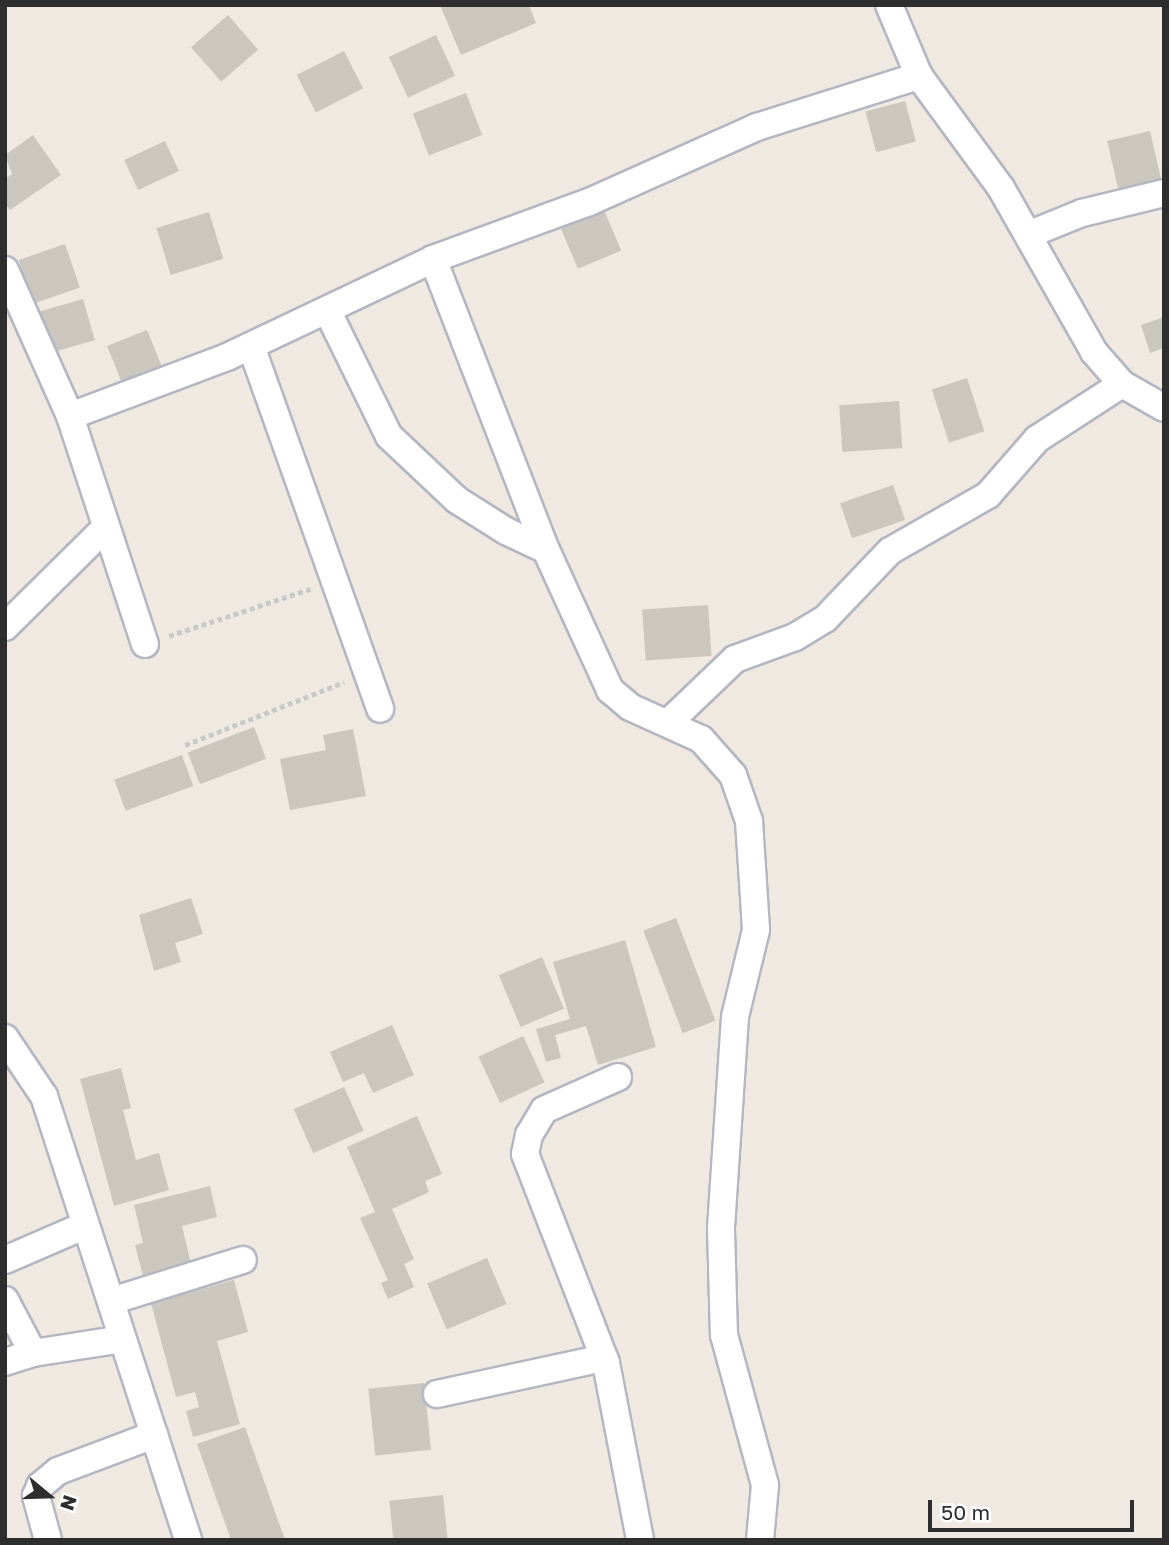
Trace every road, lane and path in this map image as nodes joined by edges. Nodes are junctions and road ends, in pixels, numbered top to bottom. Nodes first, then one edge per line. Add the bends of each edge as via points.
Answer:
1 (889, 5) edge
2 (919, 76) junction
3 (1164, 192) edge
4 (1030, 234) junction
5 (433, 259) junction
6 (5, 270) edge
7 (327, 310) junction
8 (251, 345) junction
9 (1122, 384) junction
10 (1164, 408) edge
11 (69, 416) junction
12 (106, 527) junction
13 (546, 550) junction
14 (335, 580) junction
15 (5, 627) edge
16 (145, 644) joint
17 (368, 673) junction
18 (380, 709) dead end
19 (668, 723) junction
20 (185, 745) dead end
21 (5, 1038) edge
22 (618, 1077) dead end
23 (86, 1225) junction
24 (5, 1260) edge
25 (243, 1260) dead end
26 (5, 1300) edge
27 (111, 1301) junction
28 (122, 1339) junction
29 (33, 1353) junction
30 (604, 1358) junction
31 (5, 1362) edge
32 (437, 1394) dead end
33 (154, 1435) junction
34 (48, 1540) edge
35 (188, 1540) edge
36 (640, 1540) edge
37 (760, 1540) edge

1 - 2 street
2 - 4 street via 968,137
2 - 5 street via 757,127 589,202
3 - 4 street via 1082,213
4 - 9 street via 1094,352
5 - 7 street
5 - 13 street
6 - 11 street
7 - 8 street
7 - 13 street via 389,436 457,500
8 - 11 street
8 - 14 street
9 - 10 street
9 - 19 street via 1037,439 988,495 890,551 825,619 795,637 735,659
11 - 12 street
12 - 15 street
12 - 16 street
13 - 19 street via 610,690 630,707
14 - 16 path
14 - 17 street
17 - 18 street
17 - 20 path
19 - 37 street via 701,739 733,775 749,821 756,930 735,1017 721,1229 724,1335 765,1485
21 - 23 street via 44,1096
22 - 30 street via 544,1110 529,1135 525,1154
23 - 24 street
23 - 27 street
25 - 27 street
26 - 29 street
27 - 28 street
28 - 29 street
28 - 33 street
29 - 31 street
30 - 32 street
30 - 36 street
33 - 34 street via 58,1471 40,1486 36,1496
33 - 35 street

